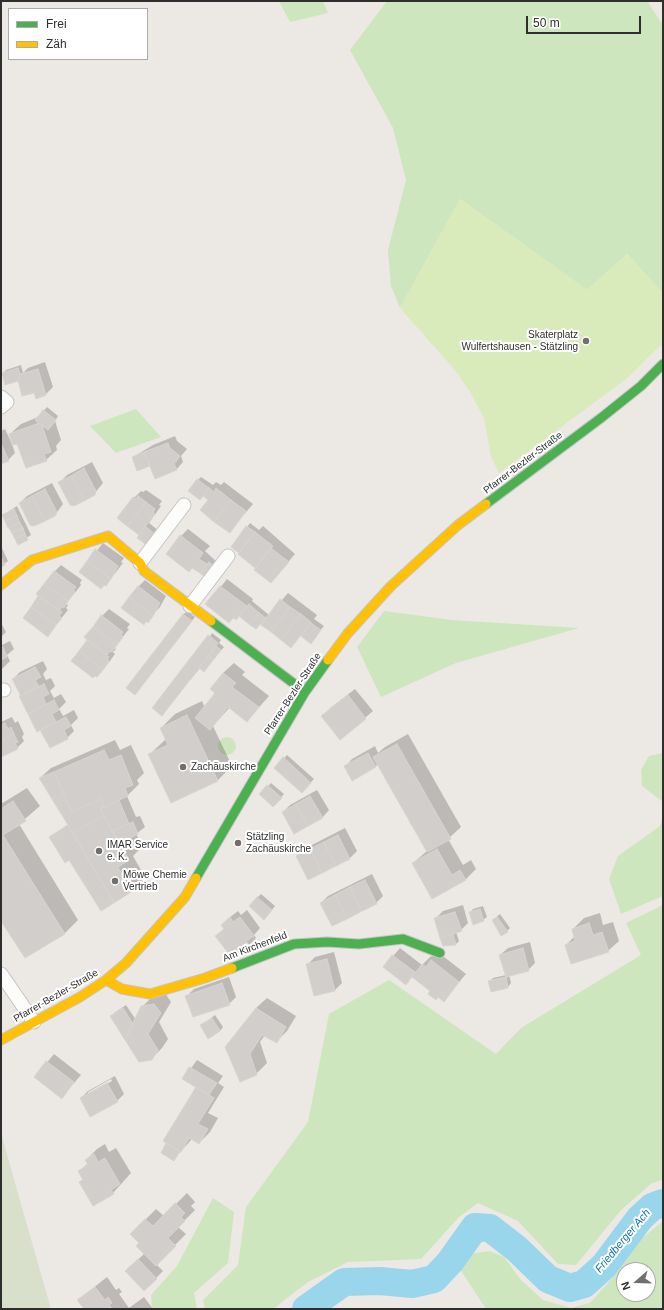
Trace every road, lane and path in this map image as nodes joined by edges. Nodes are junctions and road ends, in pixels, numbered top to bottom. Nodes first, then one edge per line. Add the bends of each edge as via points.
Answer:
1 (663, 364) edge
2 (1, 397) edge
3 (1, 407) edge
4 (184, 505) dead end
5 (228, 556) dead end
6 (140, 563) junction
7 (1, 585) edge
8 (190, 606) junction
9 (305, 692) junction
10 (440, 953) dead end
11 (1, 974) edge
12 (106, 980) junction
13 (34, 1022) junction
14 (1, 1040) edge

1 - 9 street, Pfarrer-Bezler-Straße via 641,386 458,525 391,586 348,633
2 - 3 street via 7,402
4 - 6 street
5 - 8 street
6 - 7 street via 108,536 32,560
6 - 8 street via 144,571
8 - 9 street
9 - 12 street, Pfarrer-Bezler-Straße via 185,897 126,963
10 - 12 street, Am Kirchenfeld via 403,939 359,944 294,944 205,978 150,994 122,989
11 - 13 street
12 - 13 street, Pfarrer-Bezler-Straße
13 - 14 street, Pfarrer-Bezler-Straße

